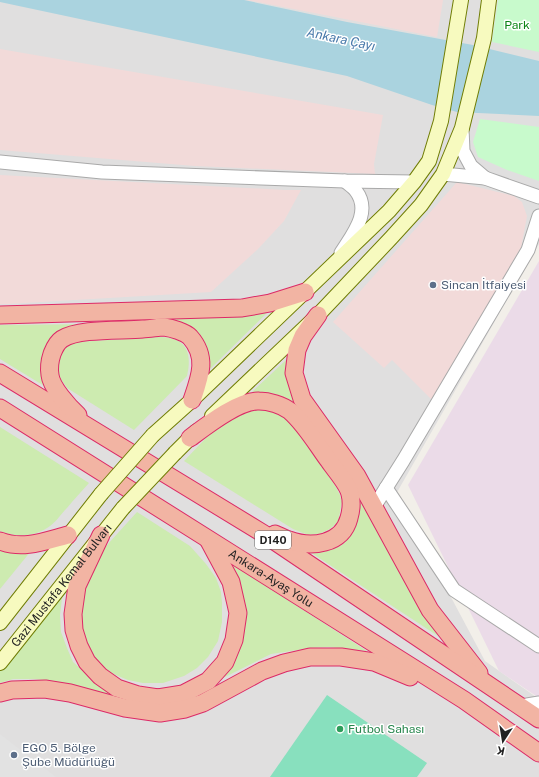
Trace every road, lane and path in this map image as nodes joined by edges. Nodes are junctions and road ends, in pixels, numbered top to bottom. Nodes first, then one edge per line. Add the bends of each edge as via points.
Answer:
1 (462, 0) edge
2 (489, 0) edge
3 (462, 128) junction
4 (0, 162) edge
5 (443, 174) junction
6 (485, 178) junction
7 (345, 181) junction
8 (414, 182) junction
9 (539, 197) edge
10 (539, 216) edge
11 (332, 266) junction
12 (304, 292) junction
13 (0, 315) edge
14 (318, 315) junction
15 (0, 374) edge
16 (192, 400) junction
17 (0, 408) edge
18 (95, 432) junction
19 (190, 438) junction
20 (386, 488) junction
21 (374, 507) junction
22 (230, 514) junction
23 (68, 535) junction
24 (101, 535) junction
25 (208, 539) junction
26 (0, 541) edge
27 (0, 623) edge
28 (539, 646) edge
29 (0, 663) edge
30 (488, 684) junction
31 (0, 693) edge
32 (464, 700) junction
33 (539, 703) edge
34 (521, 706) junction
35 (539, 719) edge
36 (539, 753) edge

1 - 8 main road, Gazi Mustafa Kemal Bulvarı via 441,121 428,161
2 - 3 main road, Gazi Mustafa Kemal Bulvarı via 484,38
3 - 5 main road, Gazi Mustafa Kemal Bulvarı
3 - 6 street via 463,151 471,166
4 - 7 street via 102,172
5 - 6 street
5 - 14 main road, Gazi Mustafa Kemal Bulvarı via 421,205
6 - 9 street
7 - 8 street
7 - 11 street via 356,191 361,200 362,210 359,224
8 - 11 main road, Gazi Mustafa Kemal Bulvarı via 389,211
10 - 20 street via 528,250
11 - 12 main road, Gazi Mustafa Kemal Bulvarı
12 - 13 highway via 270,303 242,308
12 - 16 main road, Gazi Mustafa Kemal Bulvarı
14 - 19 main road, Gazi Mustafa Kemal Bulvarı
14 - 21 highway via 303,336 297,350 294,372 302,399 357,476
15 - 18 highway, D140
16 - 18 highway via 200,376 200,351 184,332 164,327 79,332 61,339 54,347 50,376 68,406
16 - 23 main road, Gazi Mustafa Kemal Bulvarı, bridge via 153,435 100,494
17 - 25 highway, Ankara-Ayaş Yolu / D140
18 - 22 highway, D140
19 - 22 highway via 242,404 258,400 275,403 289,410 301,423 350,494 351,512 347,526 330,541 319,543 290,540
19 - 24 main road, Gazi Mustafa Kemal Bulvarı, bridge via 123,508
20 - 21 street
20 - 28 street via 454,590
21 - 30 highway via 430,610
22 - 30 highway, D140 via 264,534
23 - 26 highway via 31,545
23 - 27 main road, Gazi Mustafa Kemal Bulvarı
24 - 25 highway via 78,586 73,614 79,646 87,662 100,676 117,688 158,698 183,694 208,681 225,662 234,640 238,613 230,582
24 - 29 main road, Gazi Mustafa Kemal Bulvarı
25 - 32 highway, Ankara-Ayaş Yolu / D140
30 - 34 highway, D140
31 - 32 highway via 45,689 125,708 160,713 203,703 262,671 284,663 310,658 341,657 374,662
32 - 36 highway, Ankara-Ayaş Yolu / D140
33 - 34 street
34 - 35 highway, D140

